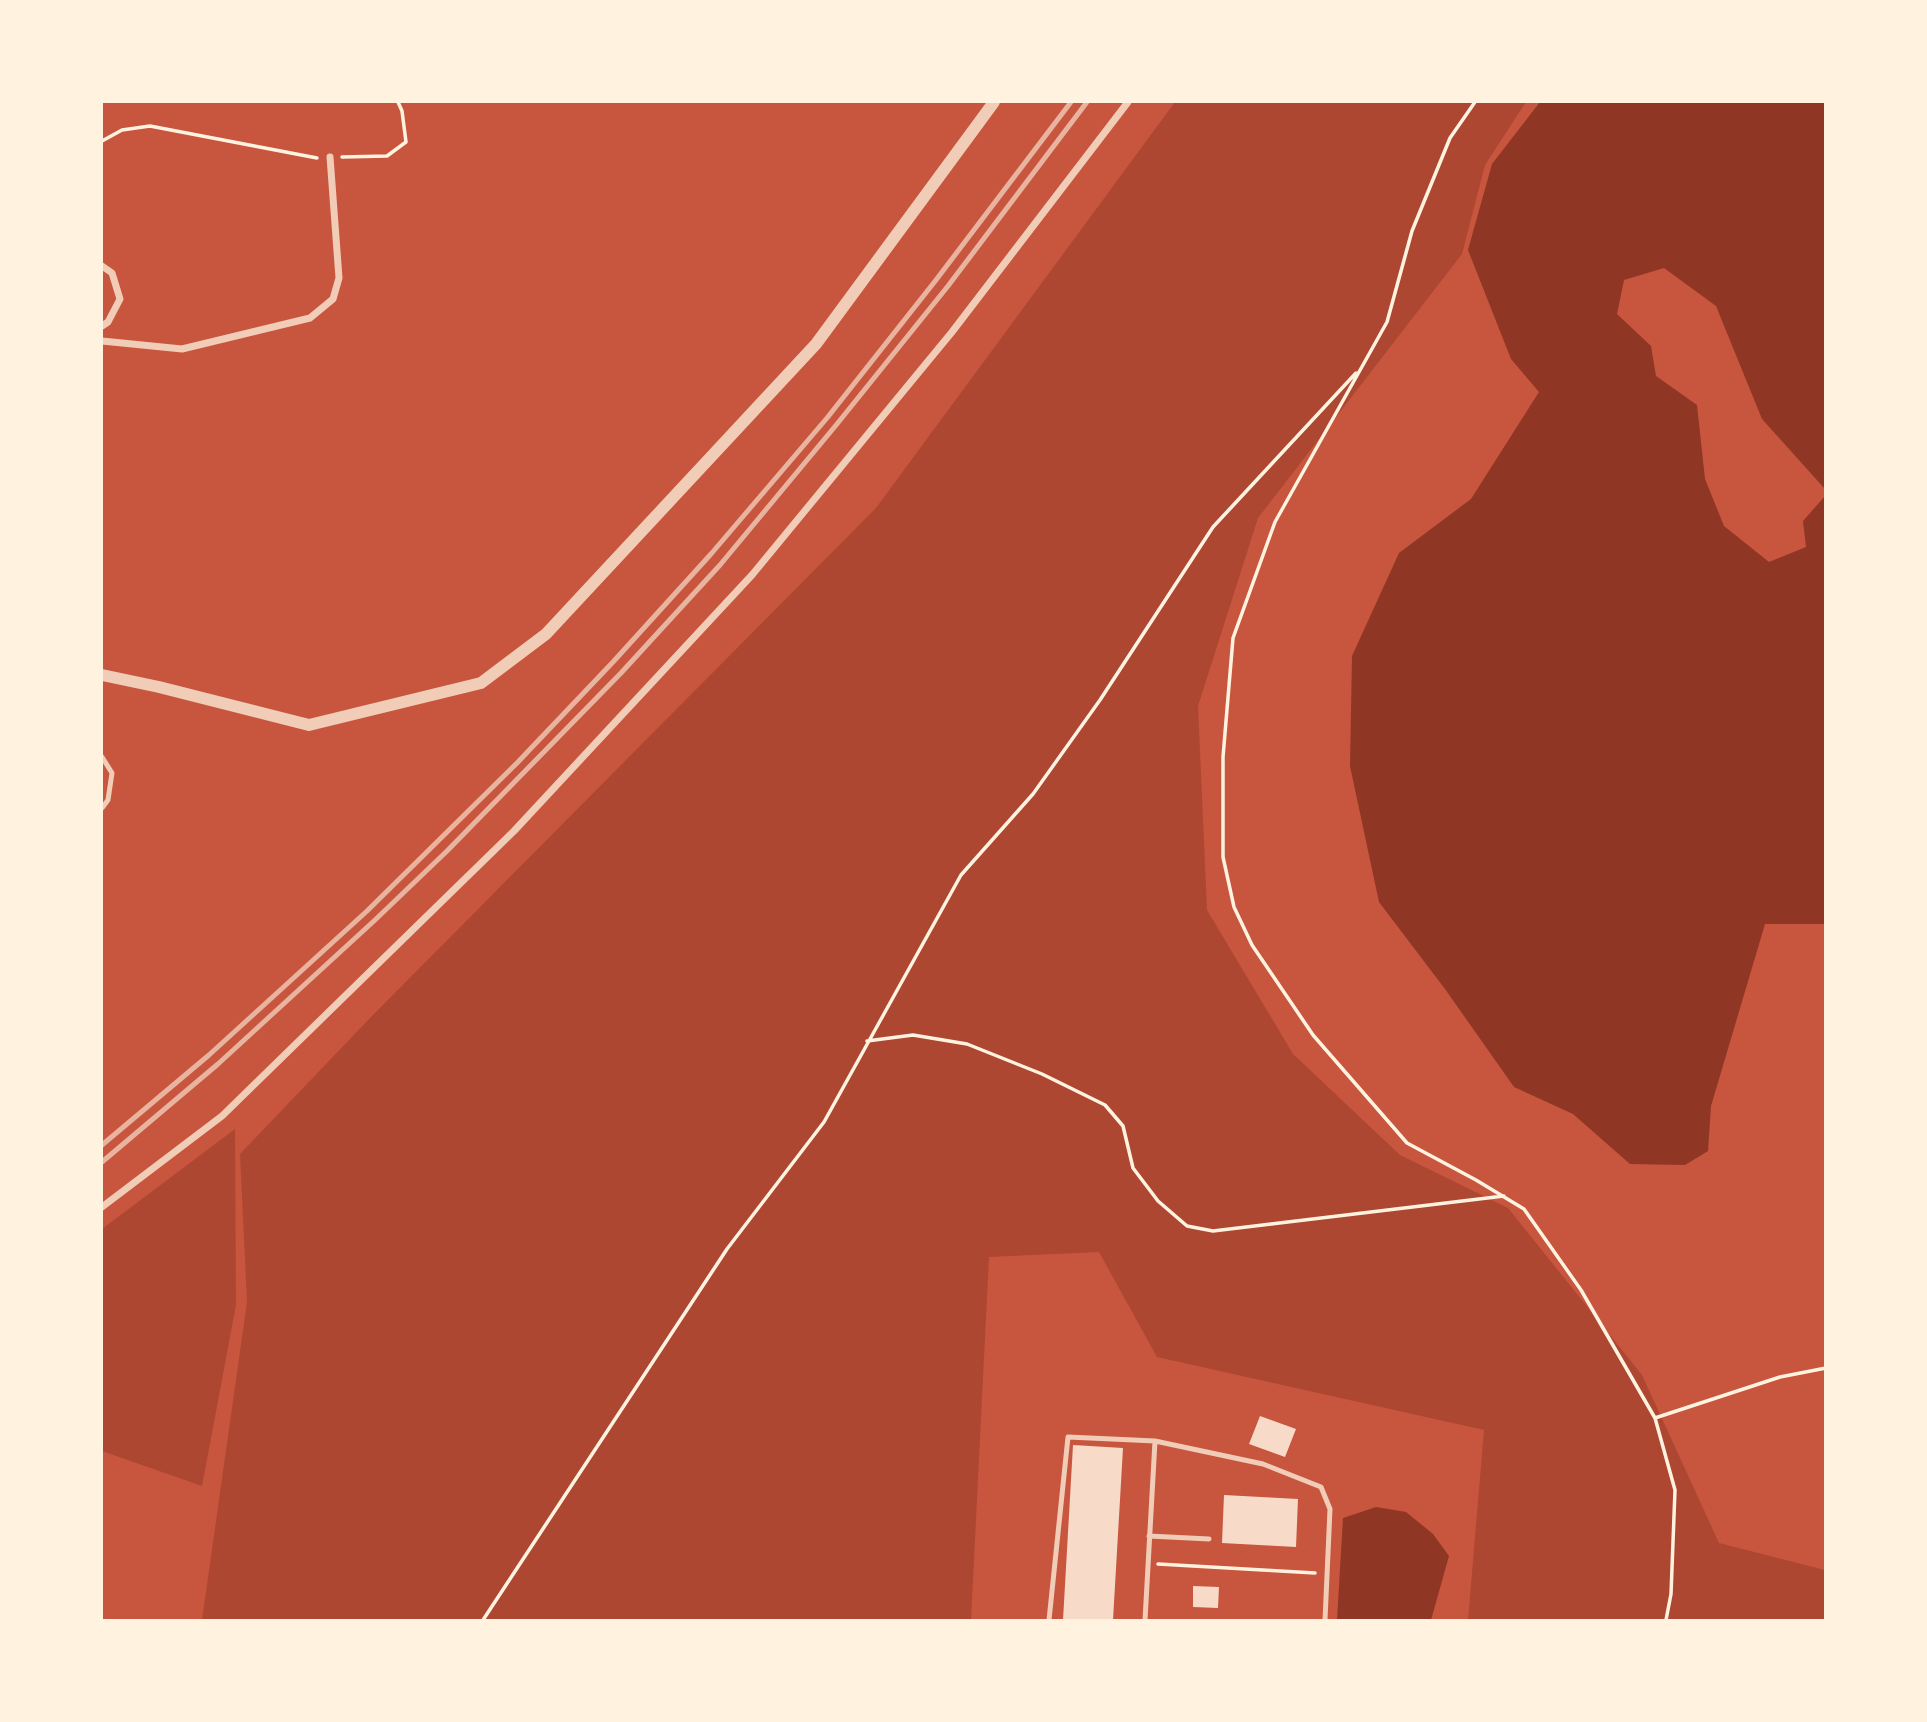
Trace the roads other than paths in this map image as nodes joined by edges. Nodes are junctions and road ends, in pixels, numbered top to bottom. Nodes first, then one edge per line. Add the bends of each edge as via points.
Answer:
1 (994, 102) edge
2 (1128, 102) edge
3 (330, 157) road end
4 (102, 266) edge
5 (102, 326) edge
6 (102, 341) edge
7 (102, 675) edge
8 (102, 757) edge
9 (102, 808) edge
10 (102, 1207) edge
11 (1155, 1441) junction
12 (1149, 1536) junction
13 (1209, 1539) dead end
14 (1049, 1620) edge
15 (1145, 1620) edge
16 (1325, 1620) edge

1 - 7 street via 817,344 546,634 481,683 309,725
2 - 10 street via 952,332 743,586 514,831 222,1116
3 - 6 street via 340,278 333,299 310,318 182,349
4 - 5 street via 112,273 120,299
8 - 9 lane via 112,773 108,800
11 - 12 lane
11 - 14 lane via 1068,1437
11 - 16 lane via 1263,1464 1321,1487 1330,1510
12 - 13 lane
12 - 15 lane

